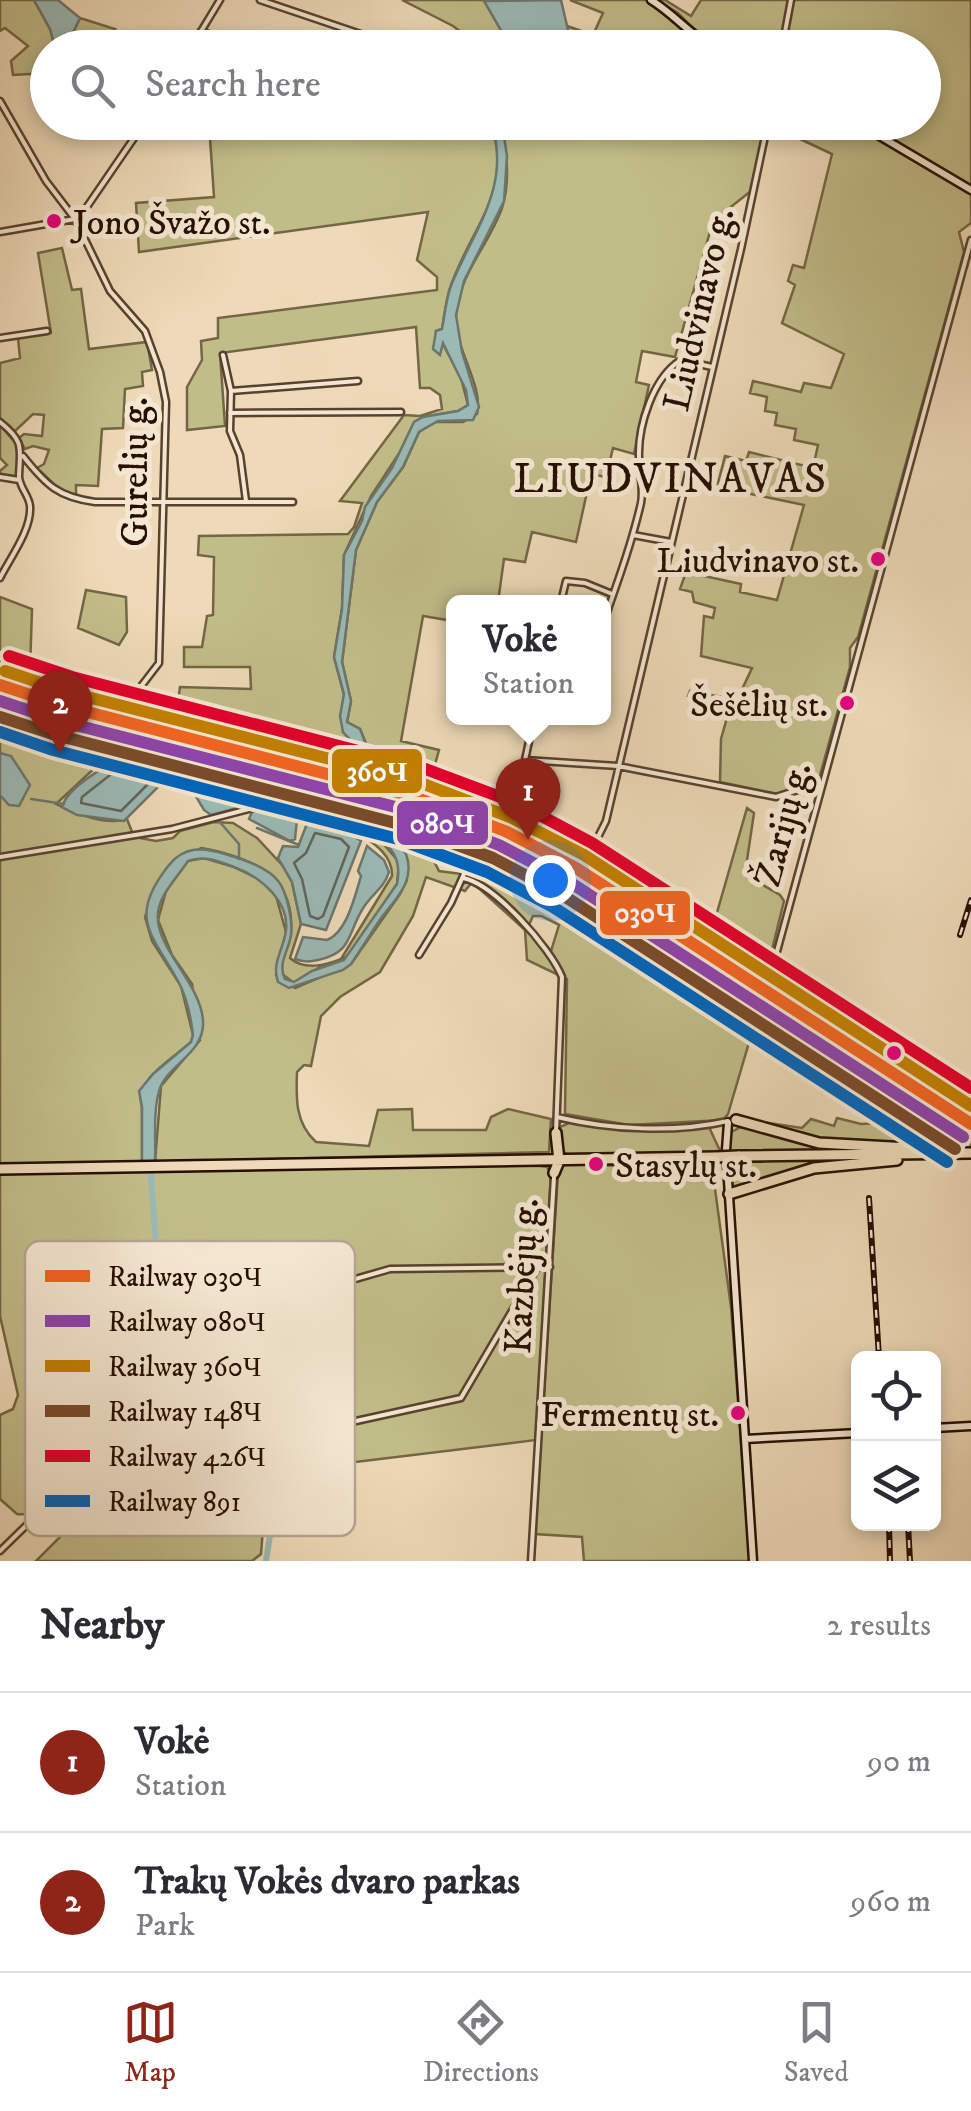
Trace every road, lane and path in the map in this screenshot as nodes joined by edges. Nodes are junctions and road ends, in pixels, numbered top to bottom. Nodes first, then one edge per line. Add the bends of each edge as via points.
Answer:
1 (220, 0) edge
2 (260, 0) edge
3 (651, 0) edge
4 (791, 0) edge
5 (202, 30) edge
6 (349, 30) edge
7 (691, 30) edge
8 (785, 30) edge
9 (0, 101) edge
10 (133, 140) edge
11 (764, 140) edge
12 (886, 140) edge
13 (971, 190) edge
14 (75, 219) junction
15 (0, 232) edge
16 (971, 240) edge
17 (47, 331) dead end
18 (0, 338) edge
19 (223, 355) dead end
20 (712, 367) junction
21 (358, 381) dead end
22 (231, 391) junction
23 (401, 412) dead end
24 (230, 413) junction
25 (0, 422) edge
26 (23, 456) junction
27 (29, 464) junction
28 (22, 466) junction
29 (0, 477) edge
30 (19, 480) junction
31 (246, 501) junction
32 (163, 502) junction
33 (293, 502) dead end
34 (633, 536) junction
35 (671, 542) junction
36 (0, 578) edge
37 (612, 594) junction
38 (563, 595) edge
39 (611, 597) edge
40 (128, 715) dead end
41 (532, 725) edge
42 (525, 760) junction
43 (618, 766) junction
44 (821, 788) junction
45 (499, 796) dead end
46 (300, 806) dead end
47 (485, 827) dead end
48 (580, 846) dead end
49 (0, 857) edge
50 (470, 863) junction
51 (463, 878) junction
52 (476, 880) junction
53 (418, 956) dead end
54 (971, 1096) edge
55 (557, 1117) junction
56 (730, 1124) junction
57 (556, 1133) joint
58 (952, 1153) junction
59 (971, 1153) edge
60 (555, 1158) junction
61 (0, 1169) edge
62 (554, 1173) joint
63 (729, 1194) junction
64 (550, 1267) junction
65 (537, 1268) junction
66 (355, 1279) edge
67 (355, 1421) edge
68 (971, 1426) edge
69 (941, 1428) edge
70 (851, 1432) edge
71 (745, 1439) junction
72 (25, 1526) edge
73 (0, 1549) edge
74 (532, 1561) edge
75 (753, 1561) edge

1 - 5 street
2 - 6 street
3 - 7 main road
4 - 8 street
9 - 14 street, Gurelių g.
10 - 14 street
11 - 20 street, Liudvinavo g.
12 - 13 main road
14 - 15 street
14 - 32 street, Gurelių g. via 110,291 145,331 160,372 166,402
16 - 44 street, Žarijų g.
17 - 18 street
19 - 22 street
20 - 34 street via 680,360 657,389 640,437 643,490
20 - 35 street, Liudvinavo g.
21 - 22 street
22 - 24 street
23 - 24 street
24 - 31 street
25 - 26 street
26 - 27 street
26 - 28 street
27 - 28 street
27 - 32 street via 69,499
28 - 30 street
29 - 30 street
30 - 36 street via 29,512
31 - 32 street
31 - 33 street
32 - 40 street, Gurelių g. via 159,664
34 - 35 street
34 - 37 street
35 - 43 street, Liudvinavo g.
37 - 38 street via 566,581
37 - 39 street
41 - 42 street
42 - 43 street
42 - 45 street
43 - 44 street via 776,797
43 - 48 street, Liudvinavo g. via 601,836
44 - 54 street, Žarijų g. via 778,944 779,968
46 - 49 street via 272,804 167,830
47 - 50 street
50 - 51 street
50 - 52 street
51 - 52 street
51 - 53 street
52 - 55 street via 545,946 562,977
55 - 56 street via 616,1126
55 - 57 street
56 - 58 highway via 820,1143
56 - 63 main road
57 - 60 highway
58 - 59 highway
58 - 60 highway, bridge
58 - 63 highway via 814,1168
60 - 61 highway
60 - 62 highway
62 - 64 street, Kazbėjų g.
63 - 71 main road
64 - 65 street
64 - 74 street, Kazbėjų g.
65 - 66 street via 384,1270
65 - 67 street via 461,1398
68 - 69 main road
70 - 71 main road
71 - 75 main road
72 - 73 street

